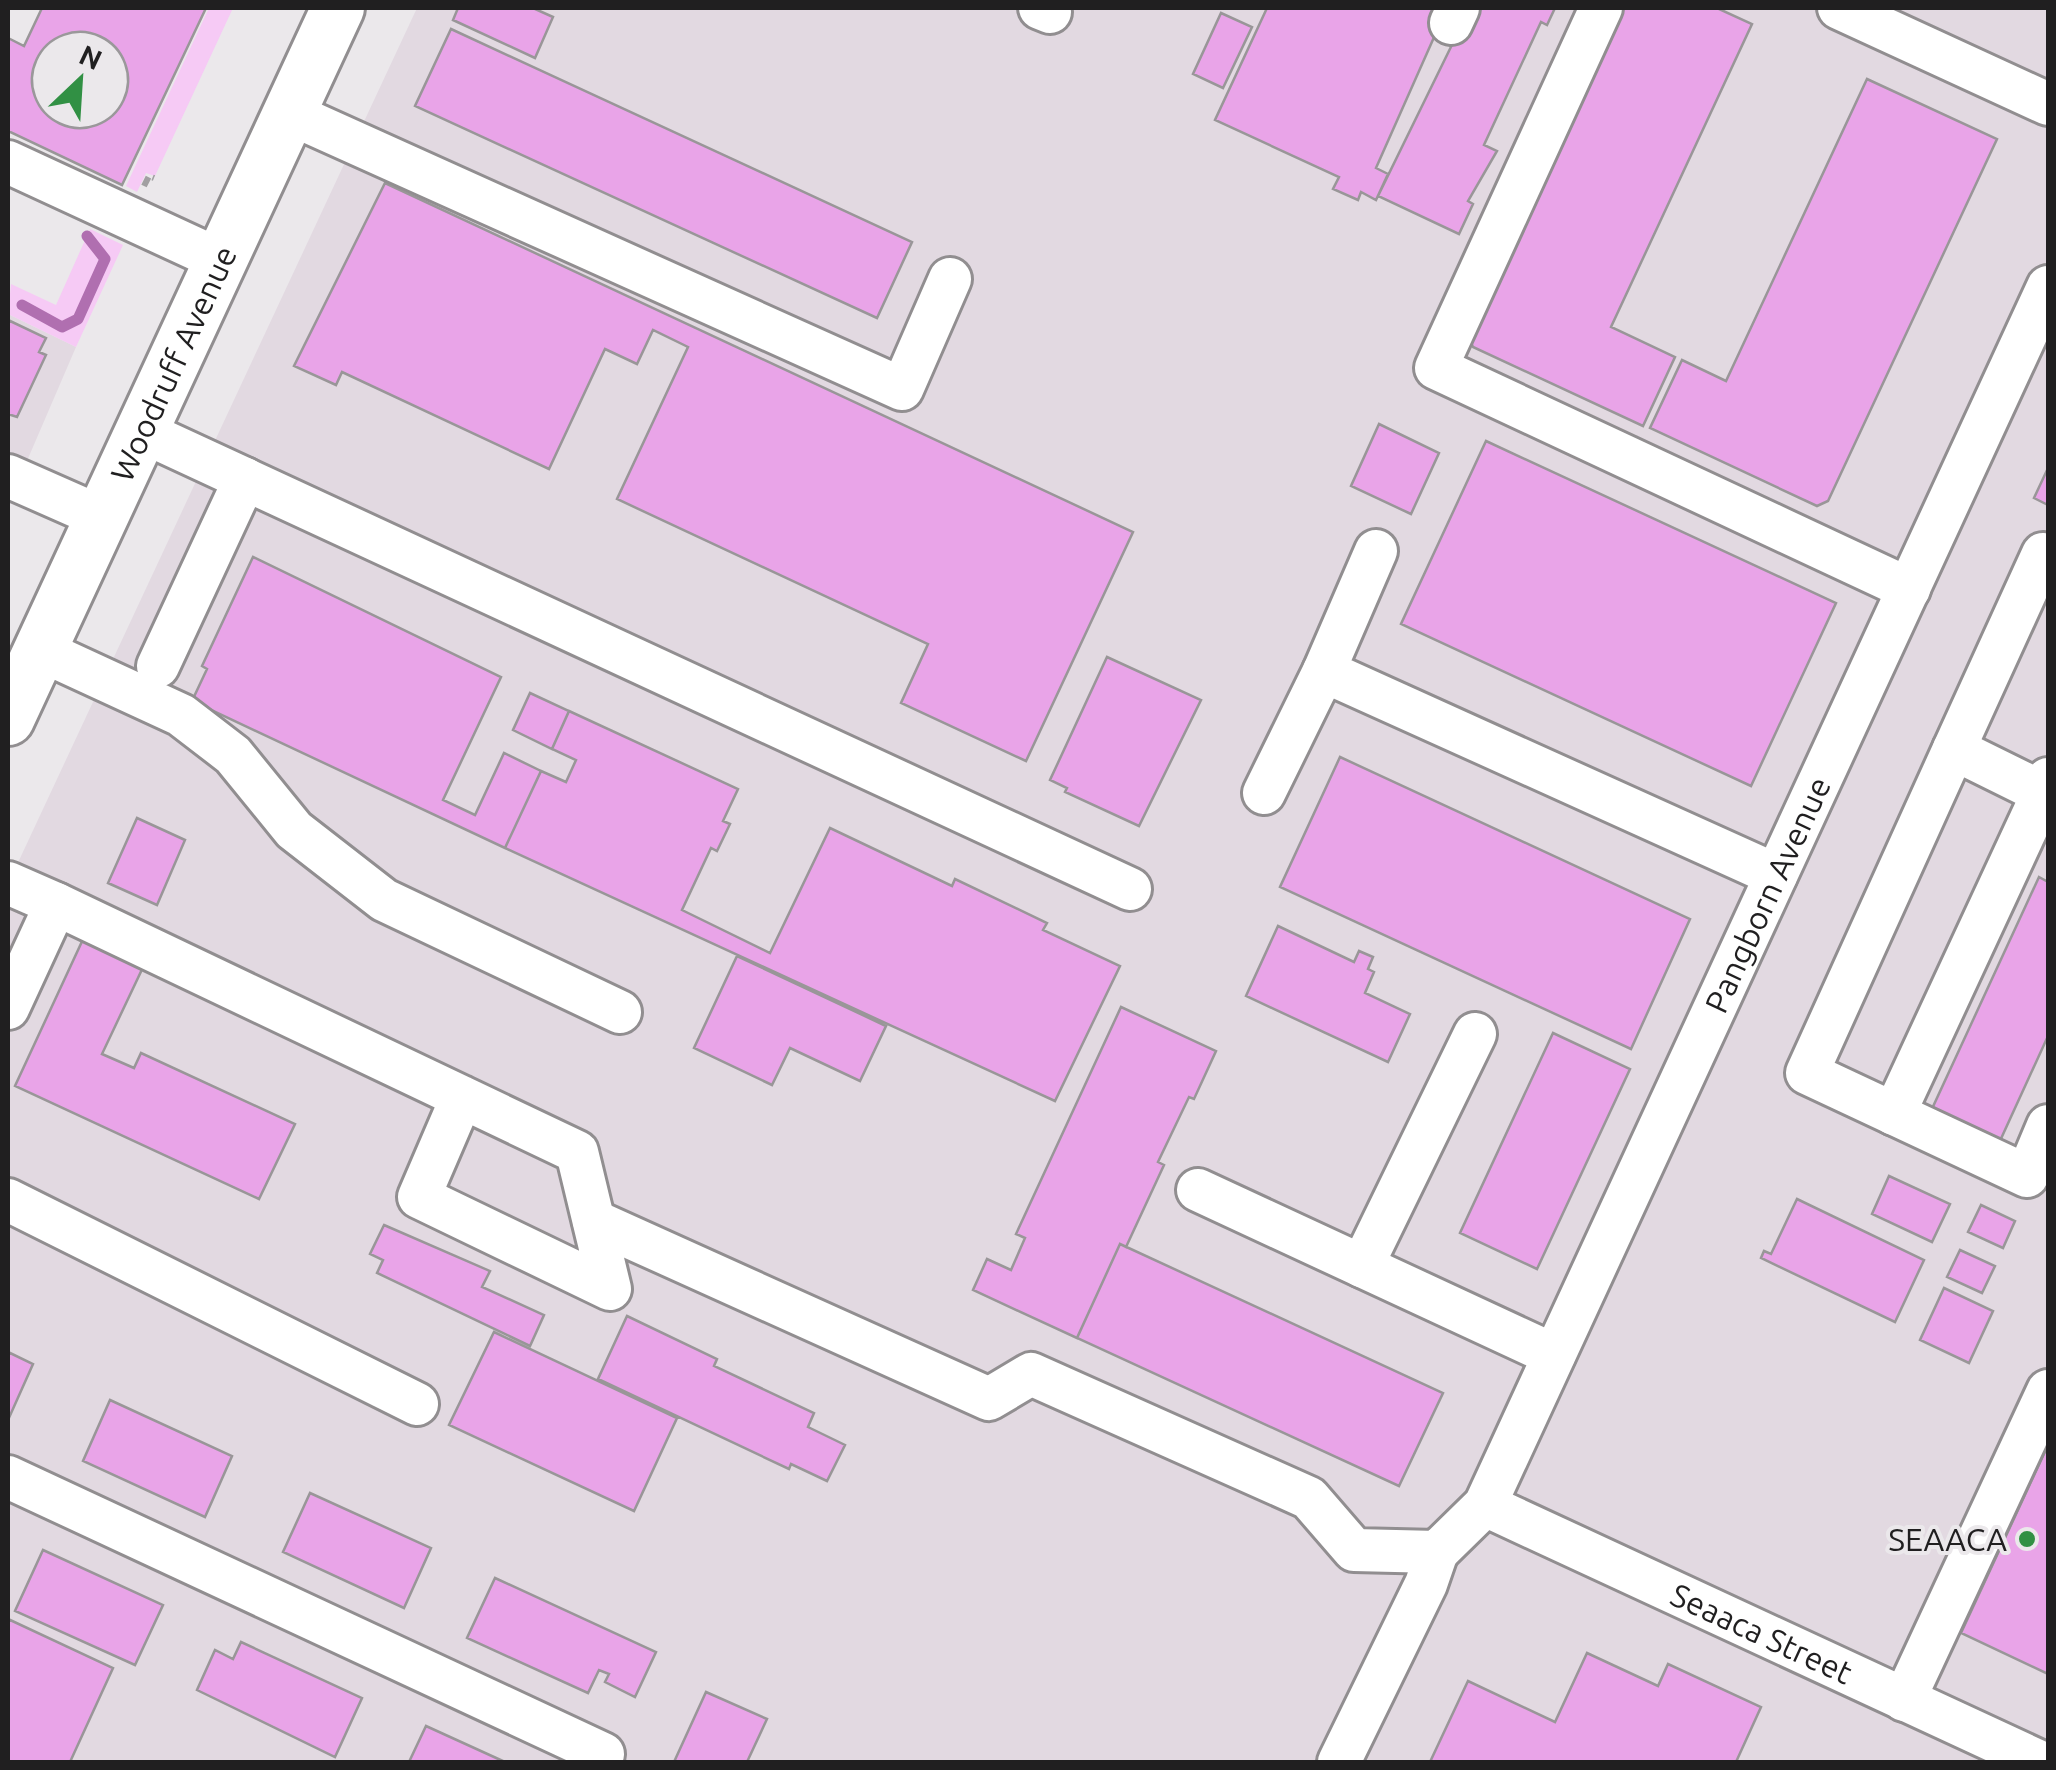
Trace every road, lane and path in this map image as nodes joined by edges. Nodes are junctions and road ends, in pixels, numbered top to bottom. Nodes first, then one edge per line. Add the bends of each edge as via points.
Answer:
1 (338, 8) edge
2 (1601, 8) edge
3 (1839, 8) edge
4 (2048, 104) edge
5 (289, 113) junction
6 (8, 162) edge
7 (220, 260) junction
8 (950, 279) dead end
9 (2048, 287) edge
10 (141, 431) junction
11 (8, 476) edge
12 (245, 479) junction
13 (102, 517) junction
14 (1376, 551) dead end
15 (2043, 554) dead end
16 (1909, 590) junction
17 (158, 666) dead end
18 (1324, 671) junction
19 (18, 687) edge
20 (1954, 749) junction
21 (2046, 786) edge
22 (1264, 793) dead end
23 (1776, 875) junction
24 (8, 882) edge
25 (1130, 889) dead end
26 (56, 904) junction
27 (8, 1008) edge
28 (620, 1012) dead end
29 (1475, 1034) dead end
30 (462, 1098) junction
31 (1894, 1114) junction
32 (2048, 1126) edge
33 (1198, 1190) dead end
34 (8, 1200) edge
35 (594, 1221) junction
36 (1362, 1266) junction
37 (1554, 1355) junction
38 (2048, 1391) edge
39 (417, 1404) dead end
40 (8, 1477) edge
41 (1485, 1504) junction
42 (1437, 1552) junction
43 (1904, 1700) junction
44 (603, 1754) dead end
45 (1339, 1762) edge
46 (2040, 1762) edge

1 - 5 main road, Woodruff Avenue
2 - 16 street via 1436,368
3 - 4 street
5 - 7 main road, Woodruff Avenue
5 - 8 street via 902,389
6 - 7 street
7 - 10 main road, Woodruff Avenue
9 - 16 street, Pangborn Avenue
10 - 12 street
10 - 13 main road, Woodruff Avenue
11 - 13 street
12 - 17 street
12 - 25 street
13 - 19 main road, Woodruff Avenue
14 - 18 street
15 - 20 street
16 - 23 street, Pangborn Avenue
18 - 22 street
18 - 23 street
19 - 28 street via 181,715 234,755 294,830 384,900
20 - 21 street
20 - 31 street via 1807,1073
21 - 31 street
23 - 37 street, Pangborn Avenue
24 - 26 street
26 - 27 street
26 - 30 street
29 - 36 street
30 - 35 street via 577,1152
30 - 35 street via 419,1197 610,1289
31 - 32 street via 2027,1176
33 - 36 street
34 - 39 street
35 - 42 street via 989,1399 1032,1374 1309,1498 1354,1550
36 - 37 street
37 - 41 street, Pangborn Avenue
38 - 43 street
40 - 44 street
41 - 42 street
41 - 43 street, Seaaca Street
42 - 45 street
43 - 46 street, Seaaca Street

